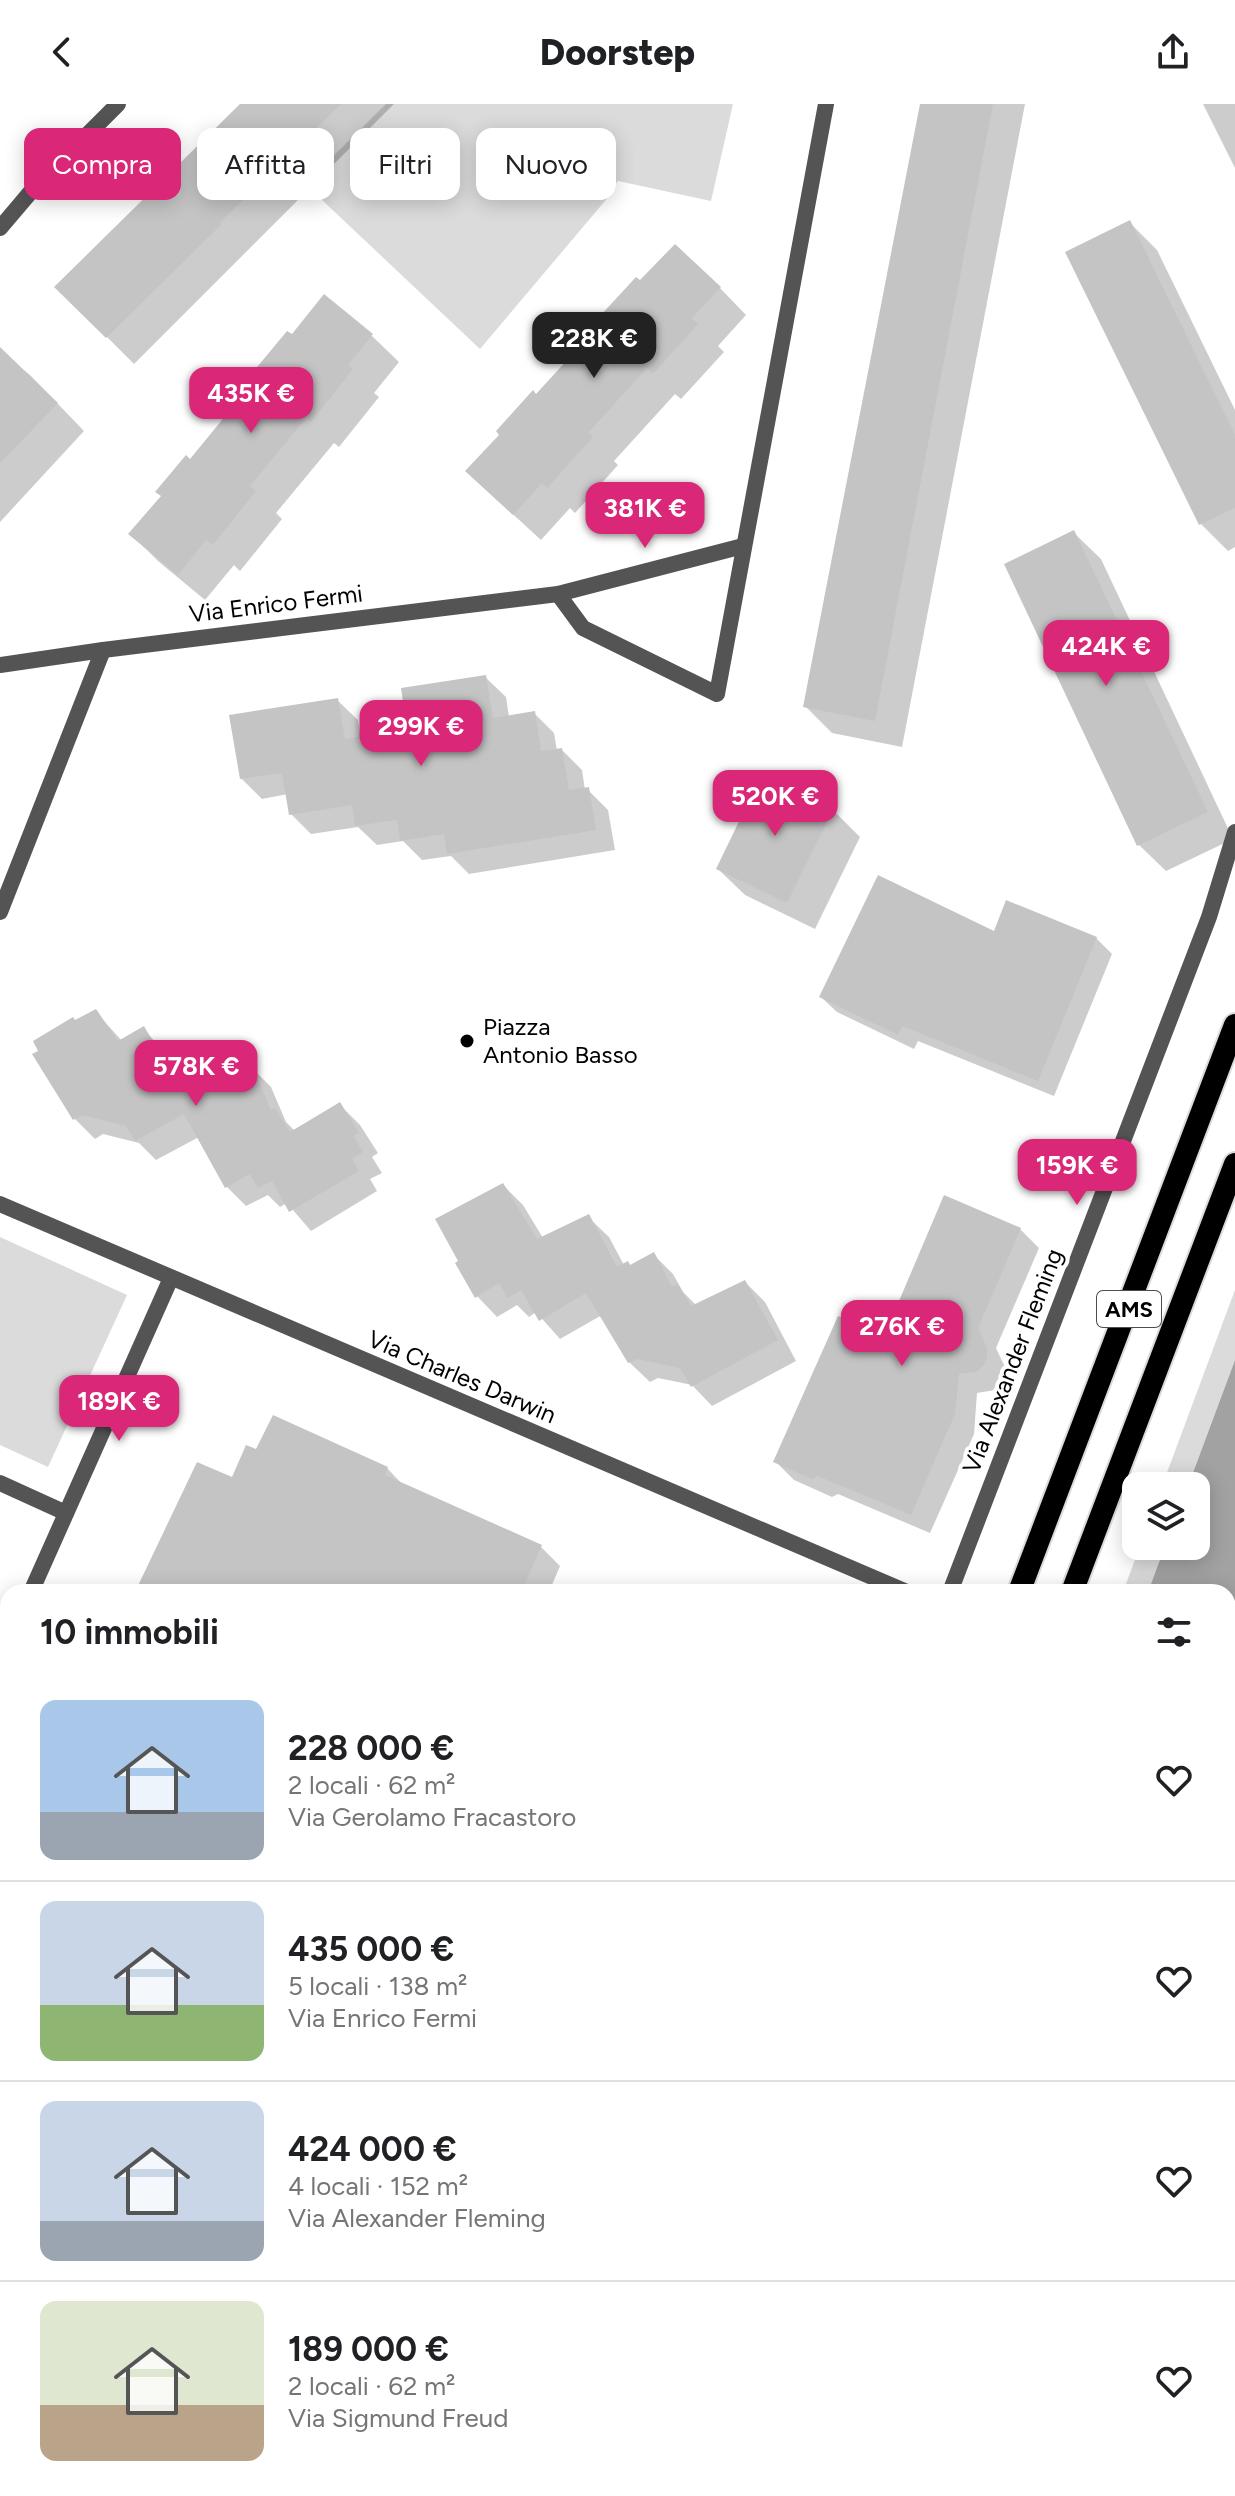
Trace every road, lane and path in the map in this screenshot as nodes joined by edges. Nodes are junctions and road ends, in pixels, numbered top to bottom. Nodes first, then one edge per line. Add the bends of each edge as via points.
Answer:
1 (118, 104) edge
2 (826, 104) edge
3 (0, 228) edge
4 (743, 546) junction
5 (558, 594) junction
6 (103, 650) junction
7 (0, 665) edge
8 (1235, 832) edge
9 (0, 912) edge
10 (1235, 1025) edge
11 (1235, 1164) edge
12 (0, 1204) edge
13 (171, 1278) junction
14 (0, 1483) edge
15 (66, 1513) junction
16 (35, 1584) edge
17 (888, 1584) edge
18 (953, 1584) edge
19 (1022, 1584) edge
20 (1075, 1584) edge

1 - 3 street
2 - 4 street
4 - 5 street, Via Enrico Fermi
4 - 5 street via 717,694 583,628
5 - 6 street, Via Enrico Fermi
6 - 7 street, Via Enrico Fermi
6 - 9 street
8 - 18 street, Via Alexander Fleming via 1209,917
10 - 19 highway, AMS
11 - 20 highway, AMS
12 - 13 street, Via Charles Darwin
13 - 15 street
13 - 17 street, Via Charles Darwin
14 - 15 street
15 - 16 street

